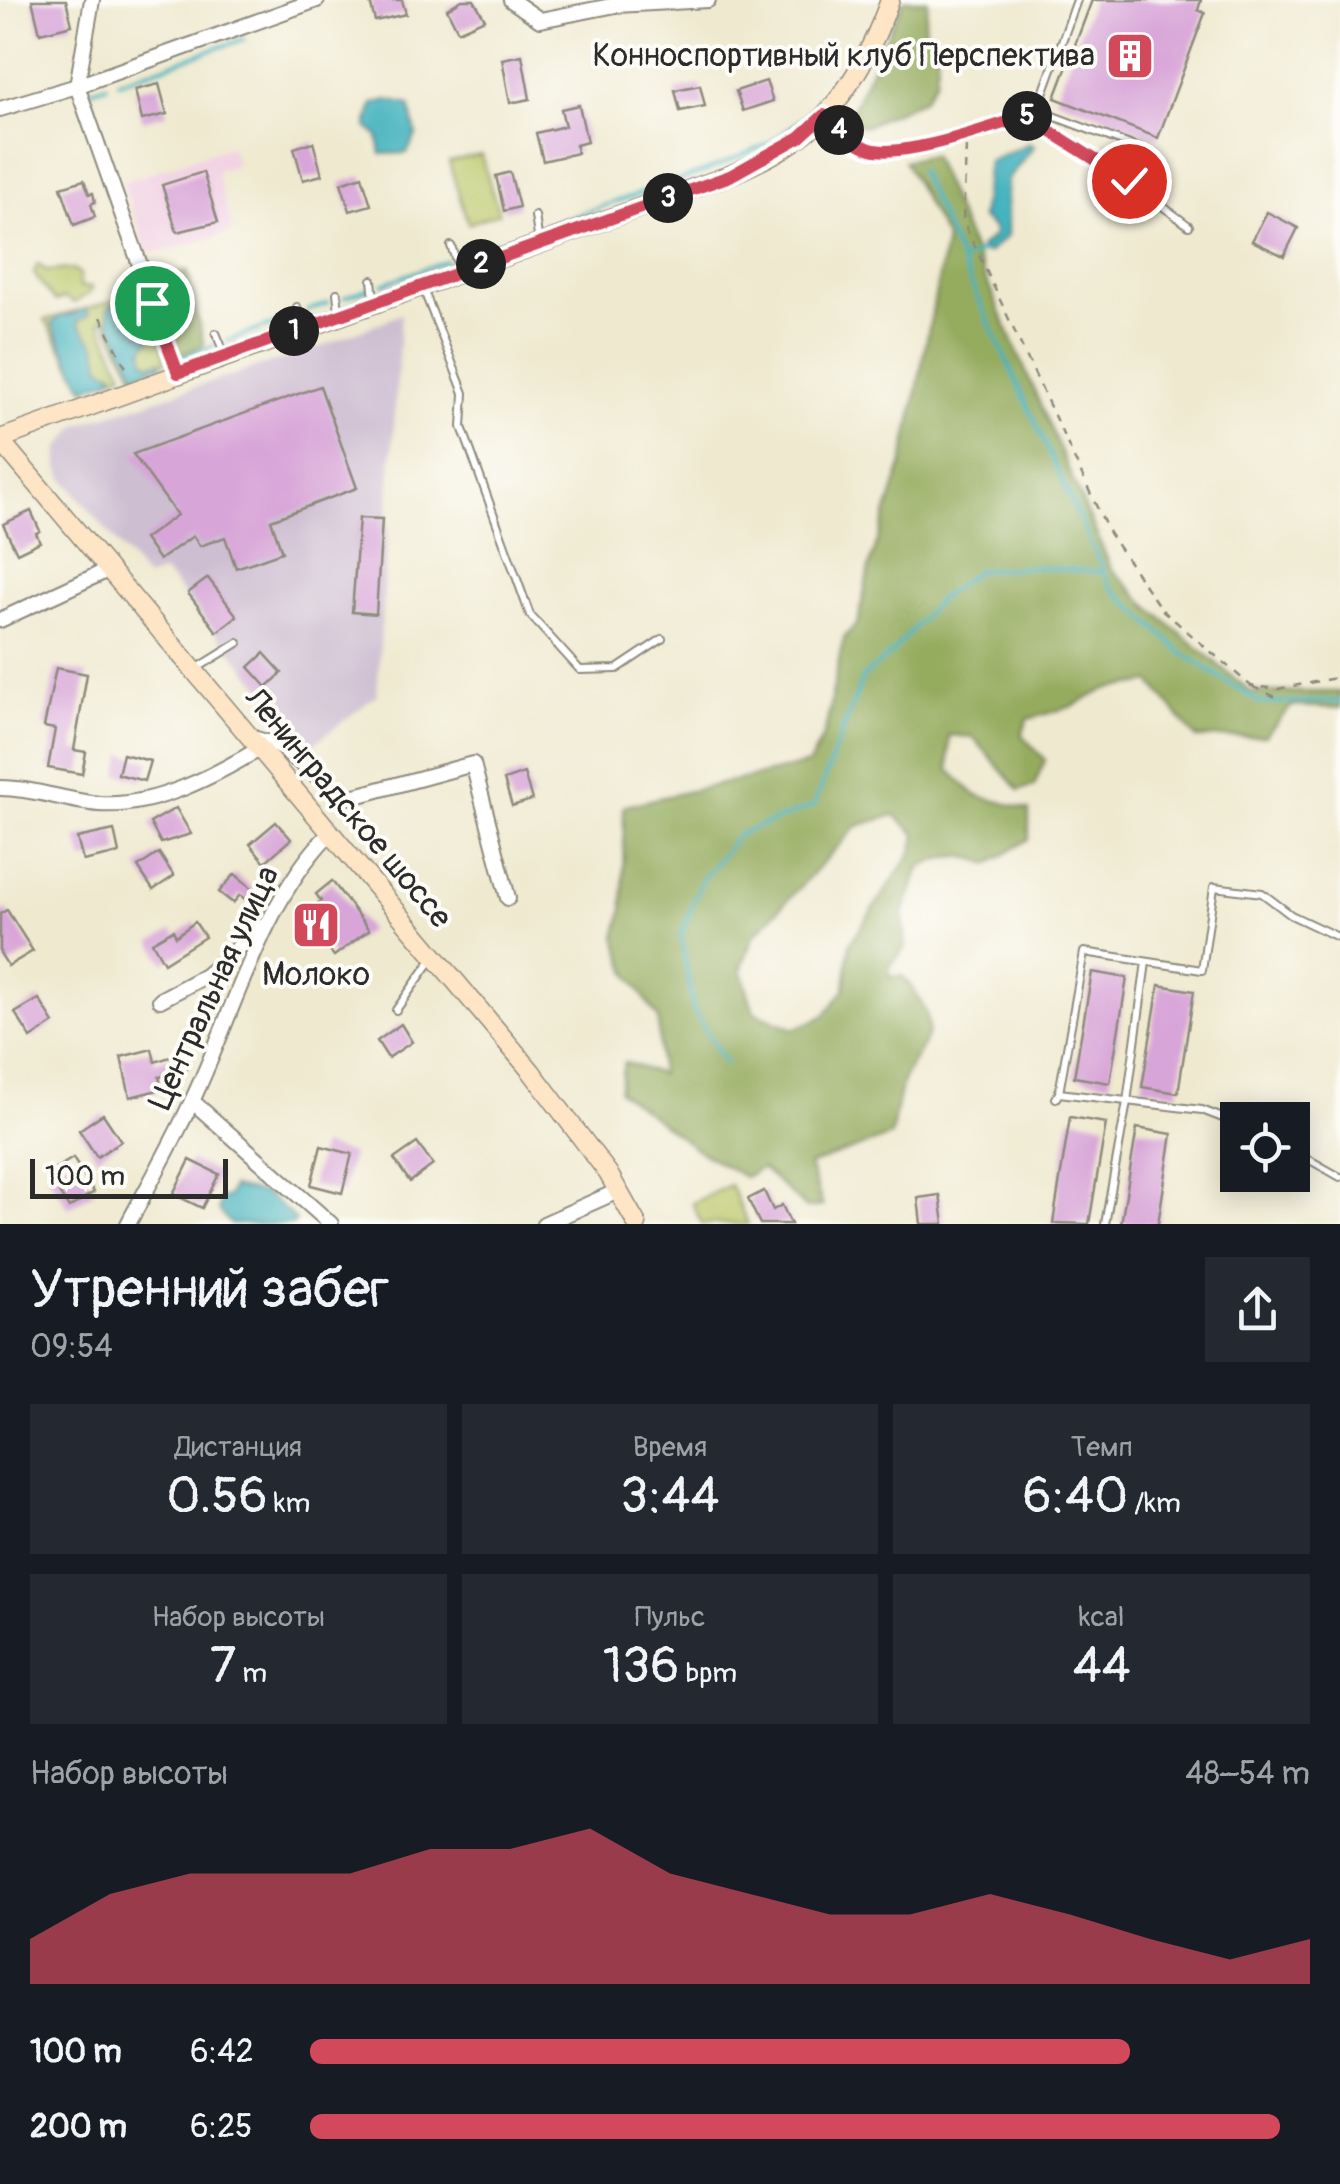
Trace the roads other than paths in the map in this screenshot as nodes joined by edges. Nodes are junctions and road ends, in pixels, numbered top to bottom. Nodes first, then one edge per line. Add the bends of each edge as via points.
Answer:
1 (92, 0) edge
2 (317, 0) edge
3 (511, 0) edge
4 (708, 0) edge
5 (890, 0) edge
6 (1077, 0) edge
7 (77, 86) junction
8 (0, 109) edge
9 (1037, 110) junction
10 (824, 115) junction
11 (1026, 116) junction
12 (1129, 181) junction
13 (1190, 226) dead end
14 (451, 246) dead end
15 (460, 272) junction
16 (372, 280) dead end
17 (422, 285) junction
18 (337, 292) dead end
19 (375, 302) junction
20 (296, 307) dead end
21 (339, 315) junction
22 (306, 327) junction
23 (216, 333) dead end
24 (226, 356) junction
25 (178, 373) junction
26 (0, 440) edge
27 (108, 570) junction
28 (0, 620) edge
29 (662, 639) dead end
30 (238, 643) dead end
31 (194, 670) junction
32 (254, 742) junction
33 (0, 788) edge
34 (330, 834) junction
35 (508, 898) dead end
36 (272, 918) junction
37 (1340, 938) edge
38 (434, 956) junction
39 (1146, 962) junction
40 (160, 1000) dead end
41 (396, 1010) dead end
42 (192, 1101) junction
43 (1127, 1102) junction
44 (1220, 1117) edge
45 (1310, 1160) edge
46 (1340, 1177) edge
47 (618, 1191) junction
48 (128, 1224) edge
49 (331, 1224) edge
50 (544, 1224) edge
51 (636, 1224) edge
52 (1105, 1224) edge

1 - 7 street
2 - 7 street
3 - 4 street via 540,20 616,5
5 - 10 street via 868,52
6 - 9 lane
7 - 8 street
7 - 25 street
9 - 11 lane
9 - 12 lane via 1146,150 1147,162
10 - 11 lane via 841,132 881,151
10 - 15 street via 800,137 730,176 538,230
11 - 12 lane
12 - 13 lane
14 - 15 lane
15 - 17 street
16 - 19 lane
17 - 19 street
17 - 29 lane via 464,393 462,427 530,615 580,670 617,669
18 - 21 lane
19 - 21 street
20 - 22 lane
21 - 22 street
22 - 24 street
23 - 24 lane
24 - 25 street
25 - 26 street
26 - 27 street, Ленинградское шоссе
27 - 28 street
27 - 31 street, Ленинградское шоссе
30 - 31 lane
31 - 32 street, Ленинградское шоссе
32 - 33 street via 233,764 129,802
32 - 34 street, Ленинградское шоссе
32 - 35 street via 279,746 352,797 472,764
34 - 36 street, Центральная улица via 310,854
34 - 38 street, Ленинградское шоссе
36 - 40 street via 205,976
36 - 42 street, Центральная улица
37 - 39 lane via 1262,894 1214,886 1202,970
38 - 41 lane
38 - 47 street, Ленинградское шоссе via 531,1071
39 - 43 lane
39 - 43 lane via 1084,952 1057,1095
42 - 48 street, Центральная улица
42 - 49 street
43 - 44 lane
43 - 52 lane
45 - 46 lane
47 - 50 street
47 - 51 street, Ленинградское шоссе

